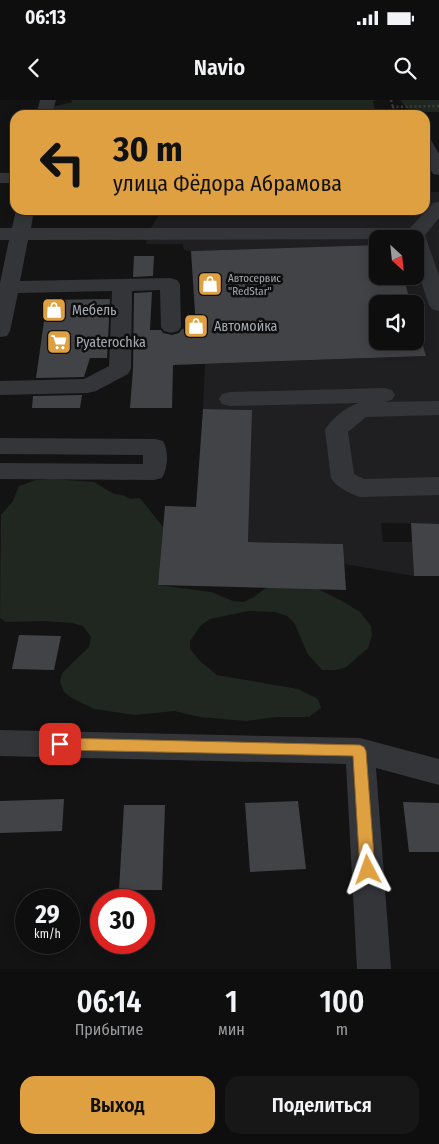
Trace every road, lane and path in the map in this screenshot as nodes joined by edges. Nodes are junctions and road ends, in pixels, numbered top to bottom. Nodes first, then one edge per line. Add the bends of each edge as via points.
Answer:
1 (390, 100) edge
2 (439, 106) edge
3 (392, 107) junction
4 (393, 110) edge
5 (430, 153) edge
6 (439, 170) edge
7 (439, 207) edge
8 (24, 215) edge
9 (419, 230) edge
10 (0, 234) edge
11 (20, 234) junction
12 (369, 234) edge
13 (424, 252) edge
14 (433, 270) edge
15 (122, 285) junction
16 (9, 288) junction
17 (439, 305) edge
18 (171, 327) dead end
19 (0, 331) edge
20 (0, 388) edge
21 (439, 393) edge
22 (230, 399) dead end
23 (439, 408) edge
24 (0, 446) edge
25 (0, 471) edge
26 (439, 486) edge
27 (0, 743) edge
28 (360, 751) junction
29 (439, 772) edge
30 (374, 969) edge

1 - 3 path
2 - 3 path
3 - 4 path
5 - 6 street
7 - 9 street
8 - 11 street
10 - 11 street
11 - 12 street
11 - 16 street
13 - 14 street
14 - 17 street
15 - 16 street
15 - 18 street via 170,276
15 - 20 street via 120,369 88,386
16 - 19 street
21 - 22 street
23 - 26 street via 360,410 336,430 343,478 360,488
24 - 25 street via 155,447 154,472
27 - 28 street
28 - 29 street
28 - 30 street

